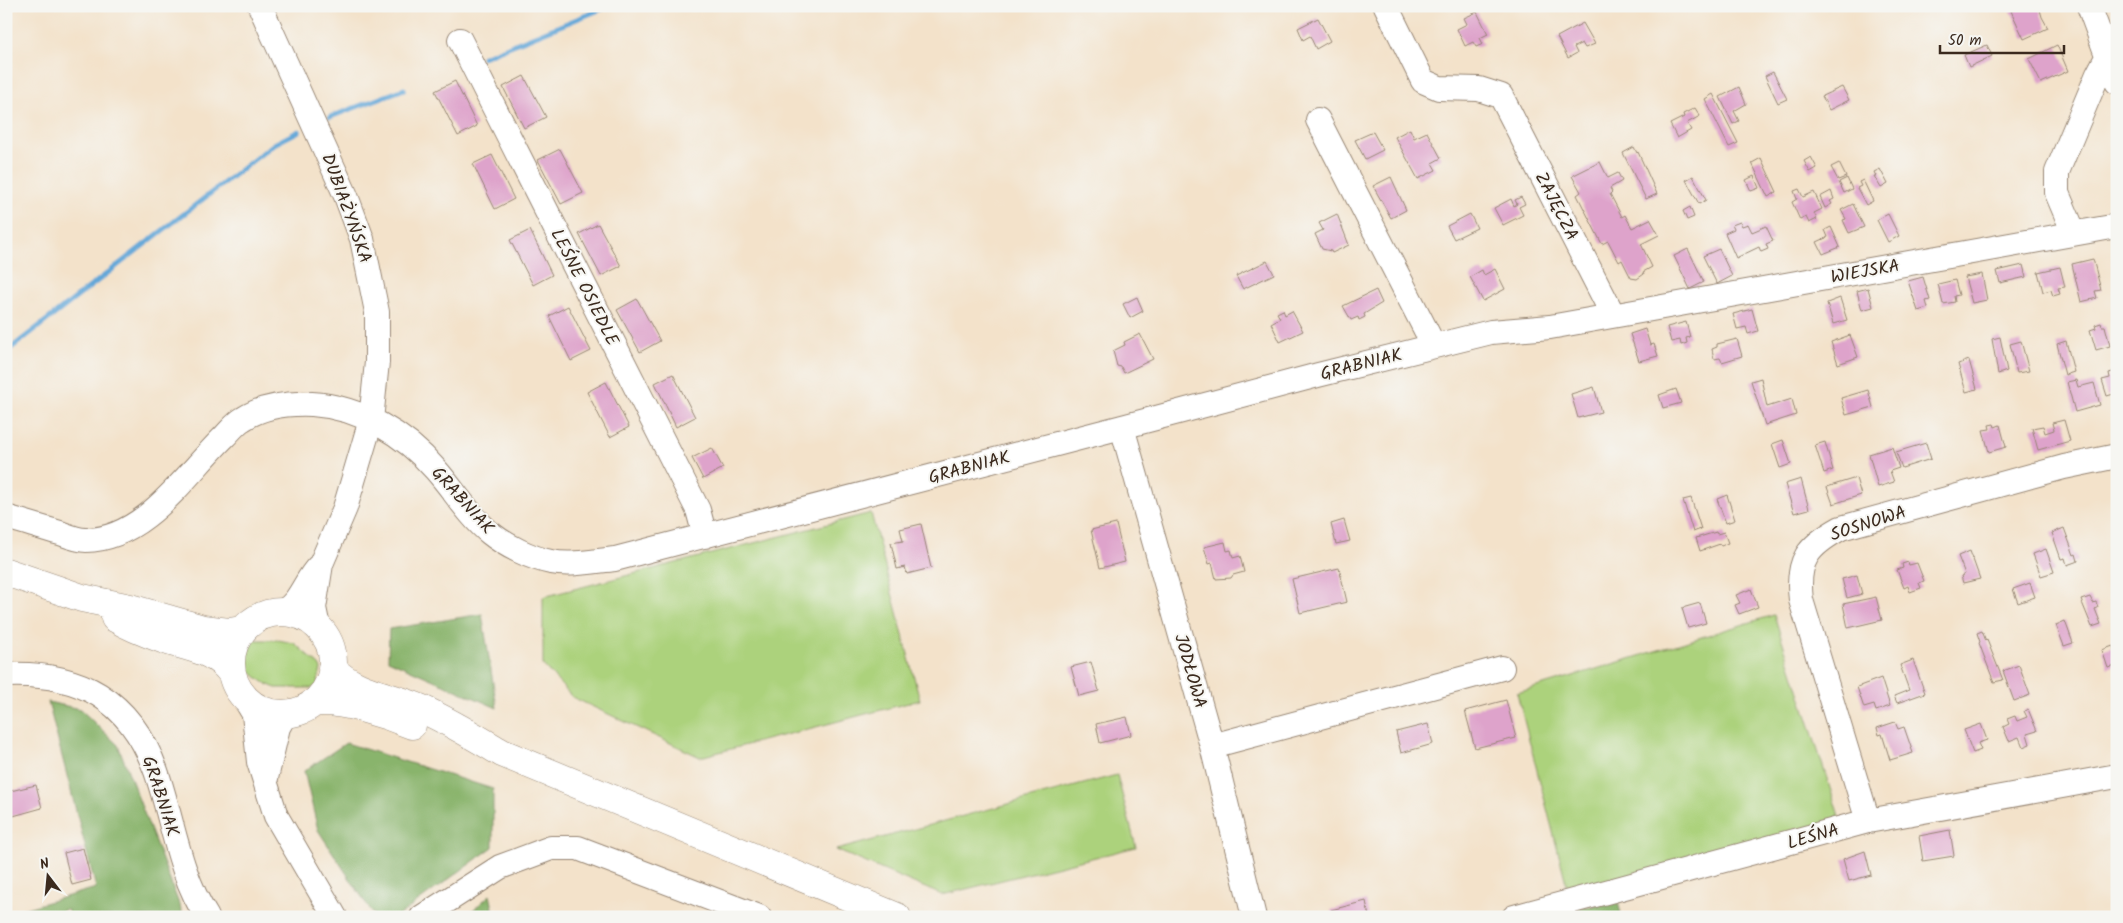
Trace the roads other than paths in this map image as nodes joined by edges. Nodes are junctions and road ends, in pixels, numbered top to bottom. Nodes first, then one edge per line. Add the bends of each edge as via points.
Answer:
1 (260, 6) edge
2 (1386, 6) edge
3 (2089, 6) edge
4 (460, 40) dead end
5 (2107, 57) junction
6 (2117, 82) edge
7 (1318, 120) dead end
8 (2117, 226) edge
9 (2074, 234) junction
10 (1613, 316) junction
11 (1434, 346) junction
12 (371, 420) junction
13 (1122, 427) junction
14 (2117, 456) edge
15 (6, 517) edge
16 (705, 536) junction
17 (321, 564) junction
18 (6, 572) edge
19 (82, 598) junction
20 (283, 612) junction
21 (318, 627) junction
22 (242, 630) junction
23 (332, 668) junction
24 (1502, 668) dead end
25 (232, 674) junction
26 (6, 675) edge
27 (245, 699) junction
28 (313, 703) junction
29 (286, 713) junction
30 (1212, 746) junction
31 (502, 753) junction
32 (2117, 776) edge
33 (265, 782) junction
34 (1868, 821) junction
35 (207, 917) edge
36 (335, 917) edge
37 (422, 917) edge
38 (759, 917) edge
39 (897, 917) edge
40 (1254, 917) edge
41 (1514, 917) edge

1 - 12 street, DUBIAŻYŃSKA via 319,132 362,239 377,312 377,362
2 - 10 street, ZAJĘCZA via 1423,81 1439,88 1478,90 1501,96
3 - 5 street
4 - 16 street, LEŚNE OSIEDLE via 698,510
5 - 6 street
5 - 9 street via 2057,172 2057,193
7 - 11 street
8 - 9 street, WIEJSKA
9 - 10 street, WIEJSKA
10 - 11 street, GRABNIAK via 1550,327 1491,332
11 - 13 street, GRABNIAK
12 - 15 street, GRABNIAK via 322,405 292,404 266,408 243,419 167,498 136,524 105,539 84,540
12 - 16 street, GRABNIAK via 413,446 489,533 552,562 615,558
12 - 17 street, DUBIAŻYŃSKA via 345,508
13 - 16 street, GRABNIAK
13 - 30 street, JODŁOWA
14 - 34 street, SOSNOWA via 2064,467 1841,528 1820,540 1809,551 1800,574 1801,600
17 - 20 street, DUBIAŻYŃSKA via 310,575 295,602
17 - 21 street, DUBIAŻYŃSKA via 314,608
18 - 19 main road
19 - 22 main road via 203,629
19 - 25 main road via 125,624 210,654 227,666
20 - 21 main road via 302,616
20 - 22 main road via 265,614
21 - 23 main road via 332,653
22 - 25 main road via 233,646
23 - 28 main road via 326,688
23 - 31 main road via 351,683 418,707
24 - 30 street
25 - 27 main road
26 - 35 street, GRABNIAK via 52,677 88,688 131,722 156,770 194,896
27 - 29 main road via 264,710
27 - 33 street via 256,720 256,745
28 - 29 main road
28 - 31 main road via 340,703 404,721 459,744
29 - 33 street via 278,727
30 - 40 street, JODŁOWA
31 - 39 main road
32 - 34 street, LEŚNA
33 - 36 street via 276,816
34 - 41 street, LEŚNA
37 - 38 street via 500,867 551,848 578,848

